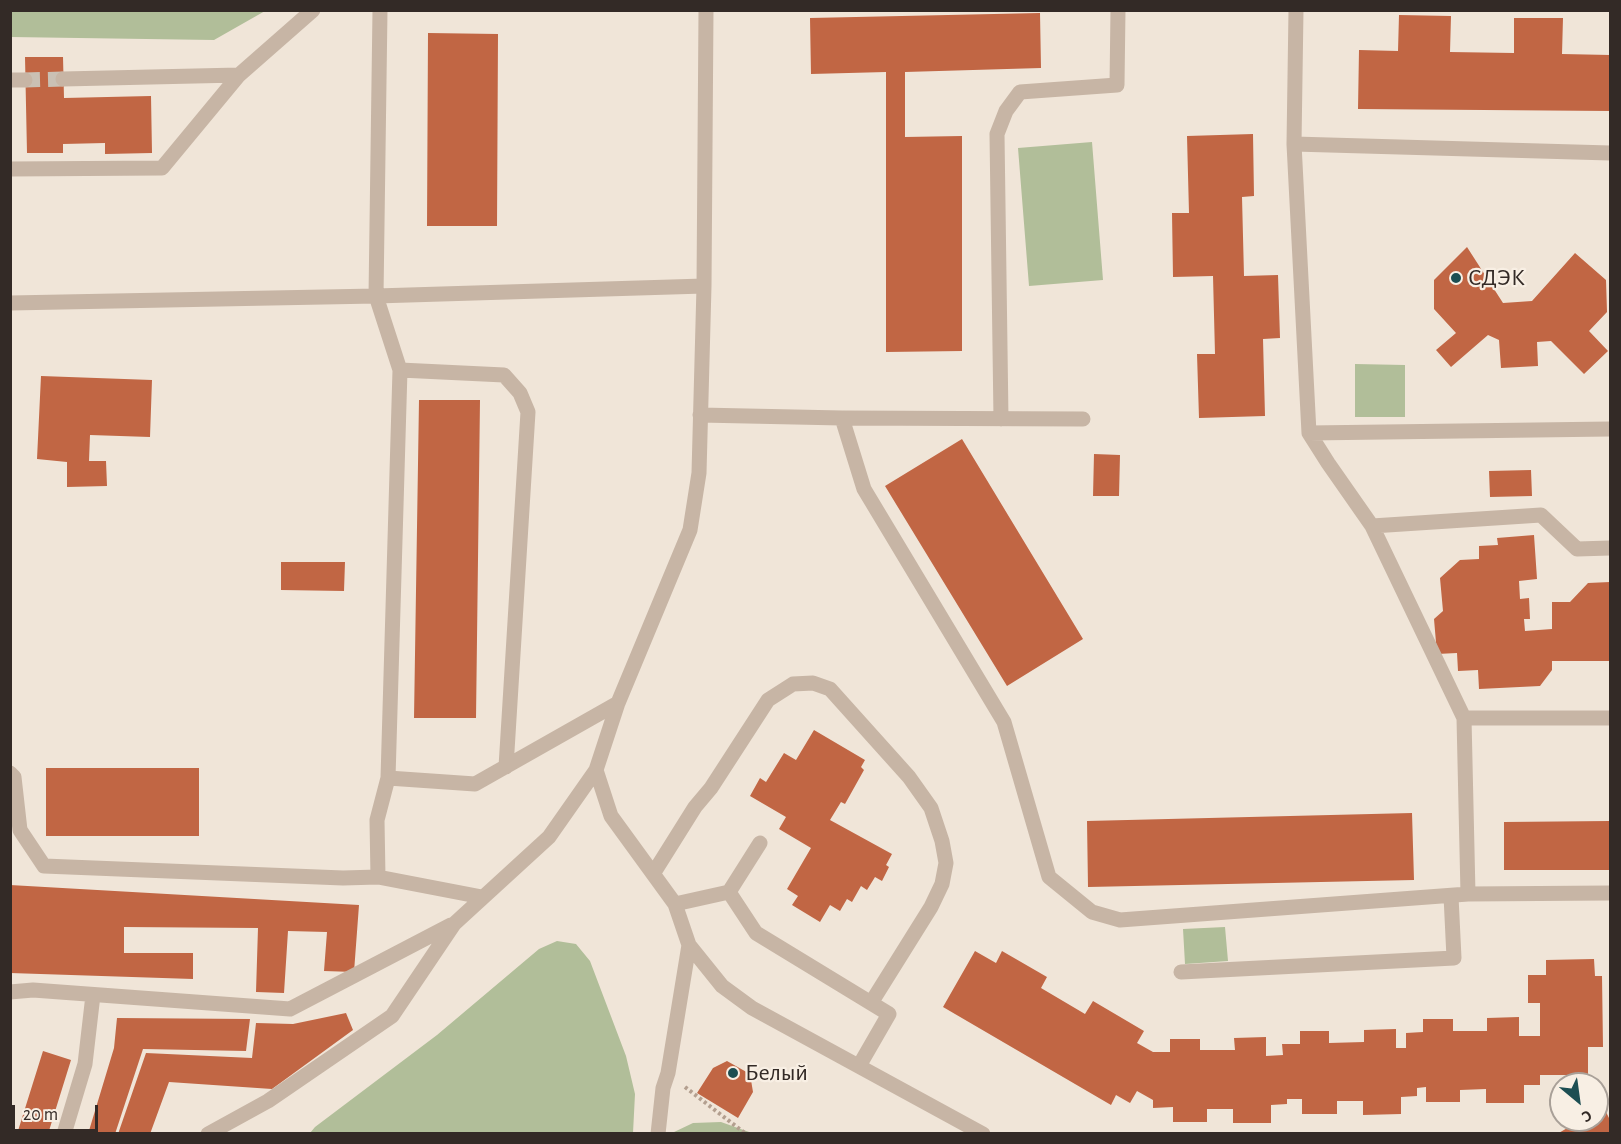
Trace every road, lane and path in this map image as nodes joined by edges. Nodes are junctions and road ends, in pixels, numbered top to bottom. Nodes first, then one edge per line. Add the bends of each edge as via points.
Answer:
1 (313, 10) edge
2 (380, 10) edge
3 (706, 10) edge
4 (1118, 10) edge
5 (1296, 10) edge
6 (239, 75) junction
7 (63, 79) tunnel mouth
8 (1294, 144) junction
9 (1611, 153) edge
10 (10, 169) edge
11 (704, 286) junction
12 (376, 296) junction
13 (10, 303) edge
14 (399, 370) junction
15 (700, 415) junction
16 (842, 418) junction
17 (1083, 418) dead end
18 (1001, 419) junction
19 (1611, 429) edge
20 (1309, 433) junction
21 (1372, 526) junction
22 (1611, 548) edge
23 (618, 703) junction
24 (1464, 718) junction
25 (1611, 718) edge
26 (506, 767) junction
27 (596, 770) junction
28 (10, 773) edge
29 (388, 778) junction
30 (760, 843) dead end
31 (653, 874) junction
32 (378, 878) junction
33 (729, 892) junction
34 (1611, 893) edge
35 (1468, 894) junction
36 (1451, 896) junction
37 (482, 897) junction
38 (675, 904) junction
39 (454, 924) junction
40 (689, 945) junction
41 (1181, 972) dead end
42 (10, 992) edge
43 (93, 995) junction
44 (871, 1003) junction
45 (859, 1066) junction
46 (668, 1073) junction
47 (64, 1134) edge
48 (208, 1134) edge
49 (658, 1134) edge
50 (746, 1134) edge
51 (983, 1134) edge

1 - 6 street
2 - 12 street
3 - 11 street
4 - 18 street via 1117,85 1020,92 1006,111 997,134
5 - 8 street
6 - 7 street
6 - 10 street via 162,168
8 - 9 street
8 - 20 street
11 - 12 street
11 - 15 street
12 - 13 street
12 - 14 street
14 - 26 street via 504,375 520,393 528,412
14 - 29 street
15 - 16 street
15 - 23 street via 699,473 690,530
16 - 18 street
16 - 36 street via 864,489 1004,722 1049,878 1092,912 1120,920
17 - 18 street
19 - 20 street
20 - 21 street
21 - 22 street via 1541,515 1577,549
21 - 24 street
23 - 26 street
23 - 27 street
24 - 25 street
24 - 35 street
26 - 29 street via 475,784
27 - 31 street via 611,816
27 - 37 street via 549,837
28 - 32 street via 14,777 20,830 44,866
29 - 32 street via 377,820
30 - 33 street
31 - 38 street
31 - 44 street via 768,700 794,684 813,683 830,689 909,777 931,808 945,863 942,884 931,907
32 - 37 street
33 - 38 street
33 - 44 street via 756,933
34 - 35 street
35 - 36 street
36 - 41 street via 1454,958
37 - 39 street
38 - 40 street
39 - 43 street via 290,1009
39 - 48 street via 392,1016 268,1101
40 - 45 street via 722,986 752,1008
40 - 46 street
42 - 43 street
43 - 47 street via 85,1064
44 - 45 street via 889,1014
45 - 51 street
46 - 49 street
46 - 50 path

